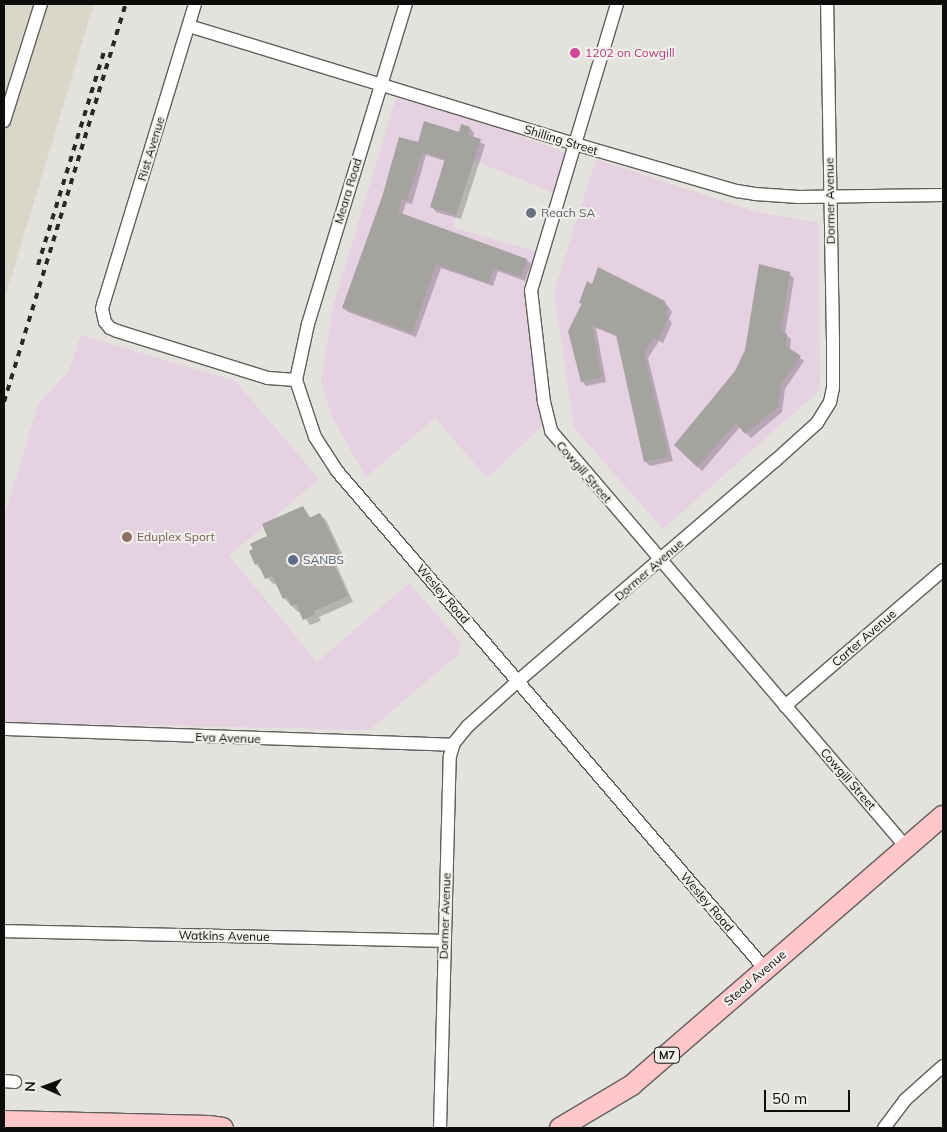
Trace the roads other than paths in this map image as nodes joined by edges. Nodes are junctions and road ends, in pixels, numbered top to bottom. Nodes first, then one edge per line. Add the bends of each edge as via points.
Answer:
1 (41, 4) edge
2 (195, 4) edge
3 (406, 4) edge
4 (617, 4) edge
5 (827, 4) edge
6 (189, 26) junction
7 (380, 86) junction
8 (4, 121) edge
9 (575, 144) junction
10 (943, 194) edge
11 (830, 197) junction
12 (296, 380) junction
13 (661, 559) junction
14 (943, 570) edge
15 (518, 681) junction
16 (785, 706) junction
17 (4, 729) edge
18 (453, 746) junction
19 (943, 816) edge
20 (906, 847) junction
21 (4, 931) edge
22 (444, 941) junction
23 (765, 969) junction
24 (943, 1066) edge
25 (4, 1121) edge
26 (223, 1128) edge
27 (440, 1128) edge
28 (560, 1128) edge
29 (884, 1128) edge

1 - 8 street
2 - 6 street, Rist Avenue
3 - 7 street, Meara Road
4 - 9 street, Cowgill Street
5 - 11 street, Dormer Avenue
6 - 7 street, Shilling Street
6 - 12 street, Rist Avenue via 106,294 102,309 105,322 110,328 268,378
7 - 9 street, Shilling Street
7 - 12 street, Meara Road via 308,324
9 - 11 street, Shilling Street via 737,191 787,197
9 - 13 street, Cowgill Street via 531,290 548,419 558,441
10 - 11 street, Shilling Street
11 - 13 street, Dormer Avenue via 833,388 827,410 818,423
12 - 15 street, Wesley Road via 316,437 337,471
13 - 15 street, Dormer Avenue
13 - 16 street, Cowgill Street
14 - 16 street, Carter Avenue
15 - 18 street, Dormer Avenue via 468,726
15 - 23 street, Wesley Road
16 - 20 street, Cowgill Street
17 - 18 street, Eva Avenue
18 - 22 street, Dormer Avenue via 450,756
19 - 20 main road, Stead Avenue / M7
20 - 23 main road, Stead Avenue / M7
21 - 22 street, Watkins Avenue
22 - 27 street, Dormer Avenue
23 - 28 main road, Stead Avenue / M7 via 632,1085
24 - 29 street via 905,1100
25 - 26 main road

